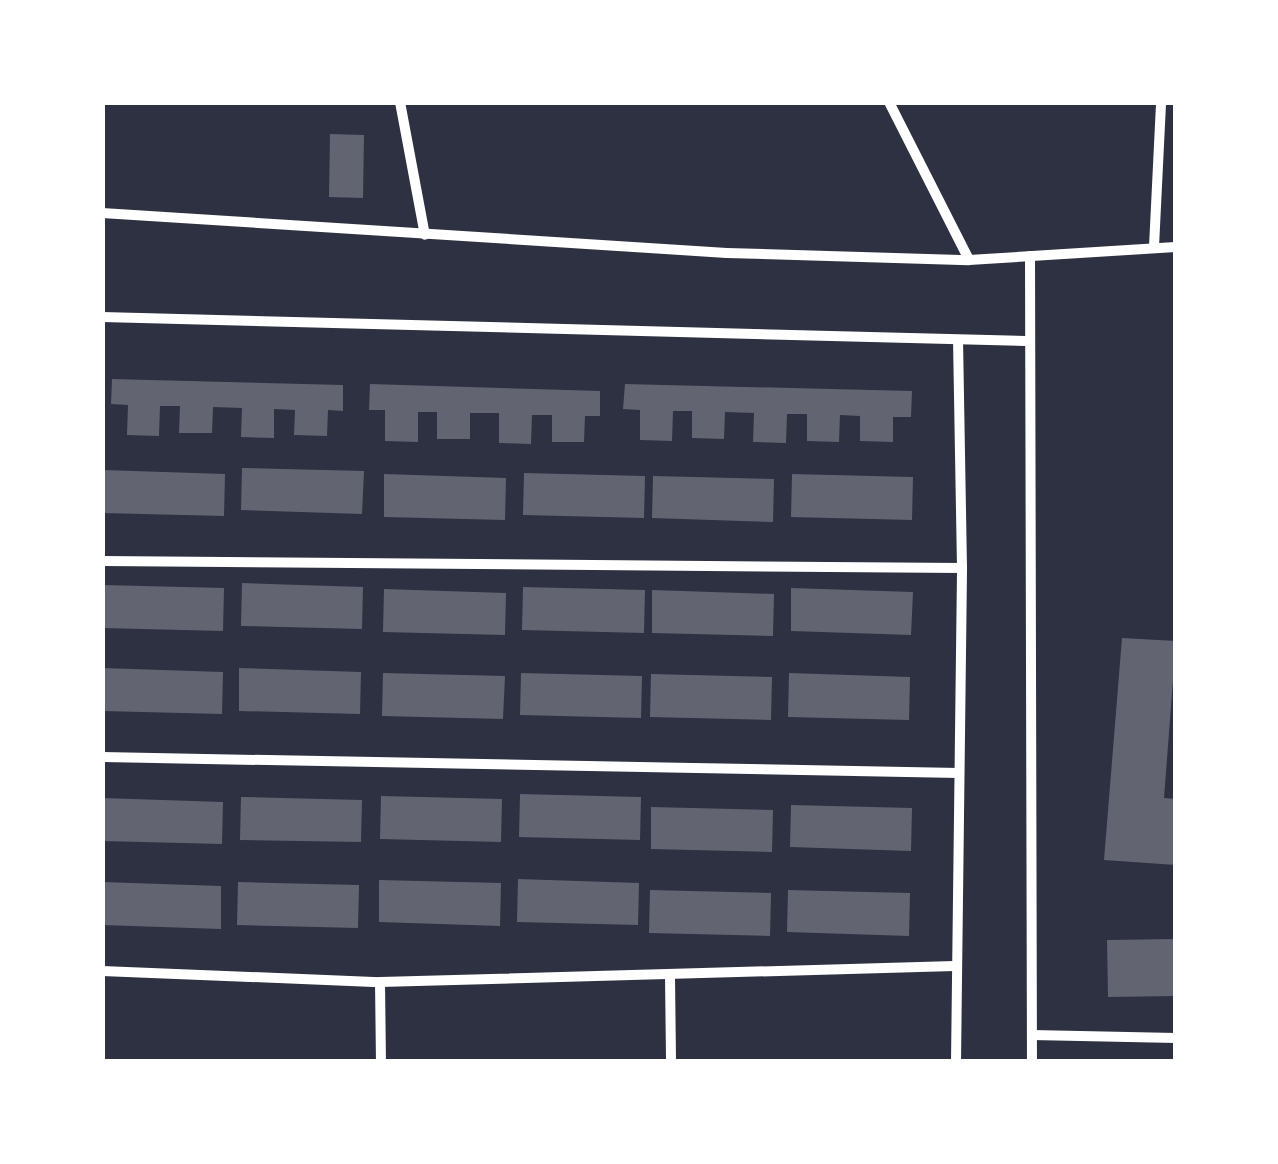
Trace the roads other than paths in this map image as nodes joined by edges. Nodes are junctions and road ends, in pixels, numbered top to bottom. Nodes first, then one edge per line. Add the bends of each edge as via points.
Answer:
1 (400, 102) edge
2 (889, 102) edge
3 (1162, 102) edge
4 (102, 213) edge
5 (425, 235) junction
6 (1154, 246) junction
7 (1176, 247) edge
8 (1030, 256) junction
9 (969, 260) junction
10 (102, 318) edge
11 (1026, 341) junction
12 (958, 342) junction
13 (102, 561) edge
14 (962, 568) junction
15 (102, 757) edge
16 (959, 774) junction
17 (955, 966) junction
18 (102, 971) edge
19 (670, 976) junction
20 (380, 982) junction
21 (1032, 1035) junction
22 (1176, 1038) edge
23 (381, 1062) edge
24 (670, 1062) edge
25 (956, 1062) edge
26 (1032, 1062) edge

1 - 5 street
2 - 9 street
3 - 6 street
4 - 5 street
5 - 9 street
6 - 7 street
6 - 8 street
8 - 9 street
8 - 11 street
10 - 12 street
11 - 12 street
11 - 21 street
12 - 14 street
13 - 14 street
14 - 16 street
15 - 16 street
16 - 17 street
17 - 19 street
17 - 25 street
18 - 20 street
19 - 20 street
19 - 24 street
20 - 23 street
21 - 22 street
21 - 26 street

